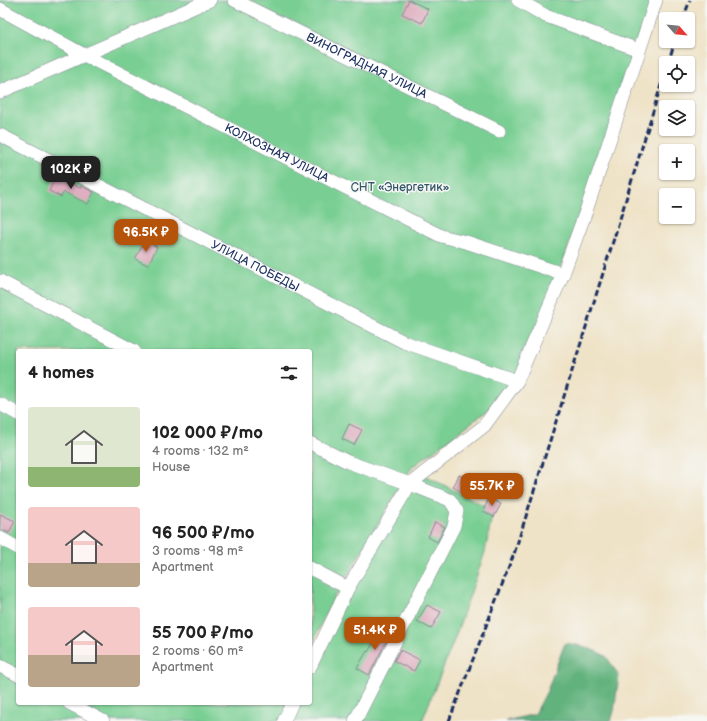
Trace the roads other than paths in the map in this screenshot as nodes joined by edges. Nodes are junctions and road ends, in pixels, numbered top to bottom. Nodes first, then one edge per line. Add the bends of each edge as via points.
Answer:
1 (210, 0) edge
2 (234, 0) edge
3 (518, 0) edge
4 (656, 0) edge
5 (0, 9) edge
6 (639, 50) junction
7 (84, 55) junction
8 (0, 92) edge
9 (499, 131) dead end
10 (0, 135) edge
11 (563, 274) junction
12 (0, 281) edge
13 (130, 349) edge
14 (517, 381) junction
15 (0, 404) edge
16 (16, 413) edge
17 (312, 444) edge
18 (410, 484) junction
19 (0, 538) edge
20 (16, 547) edge
21 (312, 569) edge
22 (348, 588) junction
23 (312, 663) edge
24 (0, 666) edge
25 (16, 674) edge
26 (74, 705) edge
27 (291, 705) edge
28 (103, 721) edge
29 (284, 721) edge
30 (355, 721) edge

1 - 7 street
2 - 9 street, ВИНОГРАДНАЯ УЛИЦА
3 - 6 street via 546,16
4 - 6 street
5 - 7 street, КОЛХОЗНАЯ УЛИЦА
6 - 11 street
7 - 8 street
7 - 11 street, КОЛХОЗНАЯ УЛИЦА via 441,236
10 - 14 street, УЛИЦА ПОБЕДЫ via 404,342
11 - 14 street
12 - 13 street
14 - 18 street via 484,426
15 - 16 street
17 - 18 street via 348,462
18 - 22 street
18 - 30 street via 450,500 457,511 454,526
19 - 20 street
21 - 22 street
22 - 23 street
24 - 25 street
26 - 28 street
27 - 29 street

